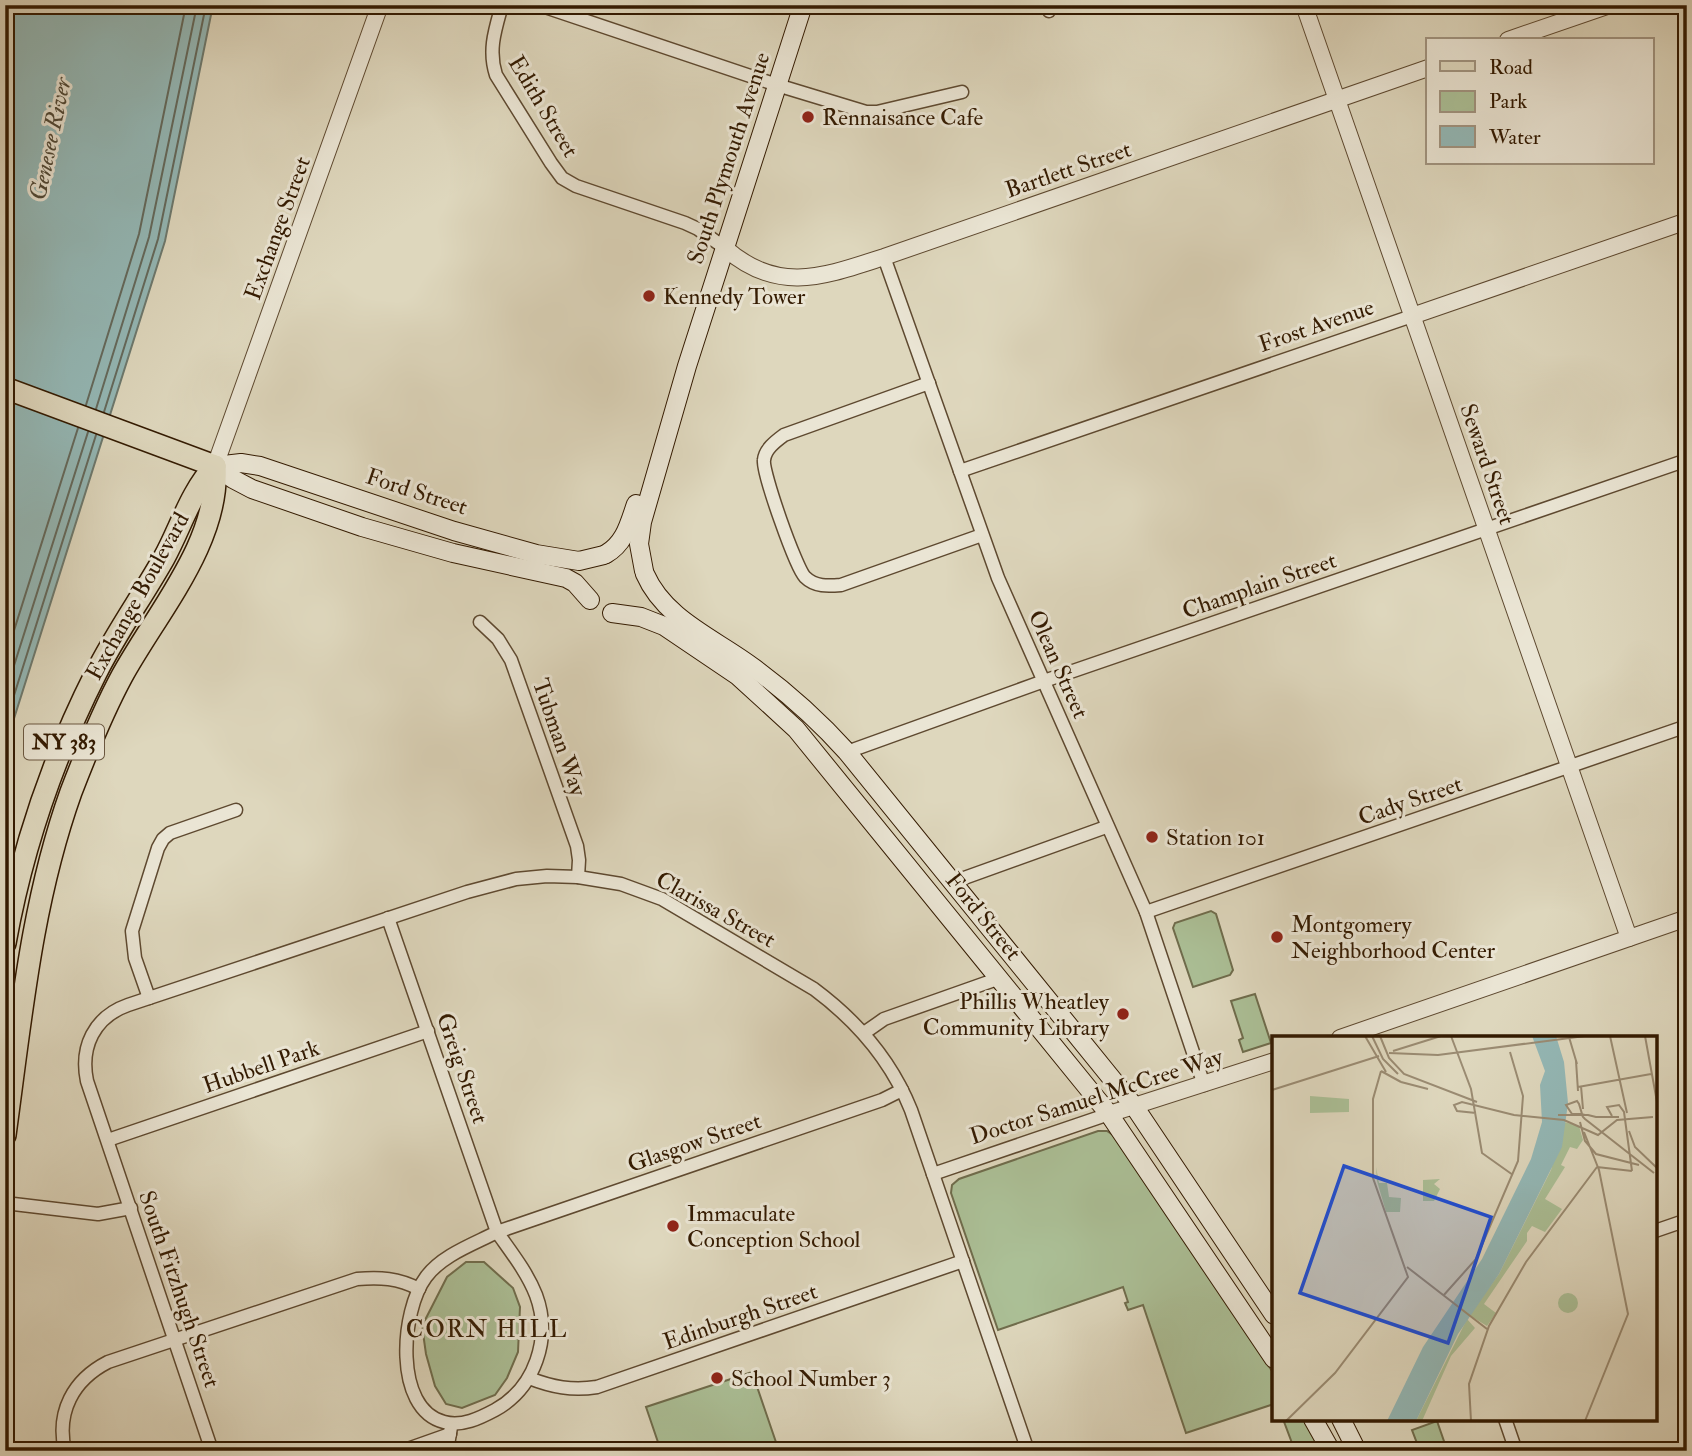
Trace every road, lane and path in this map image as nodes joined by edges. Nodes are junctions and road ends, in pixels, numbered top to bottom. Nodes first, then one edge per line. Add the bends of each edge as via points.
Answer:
1 (380, 5) edge
2 (502, 5) edge
3 (539, 5) edge
4 (803, 5) edge
5 (1304, 5) edge
6 (1609, 5) edge
7 (1514, 38) edge
8 (1426, 69) edge
9 (777, 85) junction
10 (962, 92) dead end
11 (1336, 100) junction
12 (1687, 221) edge
13 (725, 248) junction
14 (884, 257) junction
15 (1412, 316) junction
16 (687, 366) junction
17 (929, 383) junction
18 (5, 387) edge
19 (1687, 460) edge
20 (215, 466) junction
21 (960, 471) junction
22 (1486, 529) junction
23 (982, 535) junction
24 (605, 555) junction
25 (645, 573) junction
26 (590, 600) junction
27 (612, 613) junction
28 (480, 622) dead end
29 (1044, 681) junction
30 (1687, 726) edge
31 (847, 752) junction
32 (1569, 767) junction
33 (236, 810) dead end
34 (1106, 827) junction
35 (578, 877) junction
36 (953, 882) junction
37 (1146, 912) junction
38 (388, 918) junction
39 (1687, 918) edge
40 (1629, 938) junction
41 (5, 943) edge
42 (1000, 978) junction
43 (149, 998) junction
44 (428, 1031) junction
45 (864, 1033) junction
46 (1346, 1036) edge
47 (1272, 1062) edge
48 (1204, 1085) junction
49 (902, 1090) junction
50 (1134, 1106) junction
51 (1109, 1114) junction
52 (5, 1135) edge
53 (108, 1140) junction
54 (933, 1174) junction
55 (5, 1203) edge
56 (131, 1208) junction
57 (1687, 1220) edge
58 (1657, 1230) edge
59 (497, 1232) junction
60 (963, 1261) junction
61 (419, 1289) junction
62 (1272, 1312) edge
63 (175, 1340) junction
64 (1272, 1356) edge
65 (529, 1378) junction
66 (1314, 1421) edge
67 (1342, 1421) edge
68 (1506, 1421) edge
69 (451, 1429) junction
70 (65, 1451) edge
71 (212, 1451) edge
72 (402, 1451) edge
73 (447, 1451) edge
74 (1028, 1451) edge
75 (1331, 1451) edge
76 (1357, 1451) edge
77 (1516, 1451) edge

1 - 20 street, Exchange Street
2 - 13 street, Edith Street via 492,41 496,75 562,177 576,186 685,223
3 - 9 street
4 - 9 main road, South Plymouth Avenue
5 - 11 street, Seward Street
6 - 7 street
8 - 11 street, Bartlett Street
9 - 10 street via 872,113
9 - 13 main road, South Plymouth Avenue
11 - 14 street, Bartlett Street
11 - 15 street, Seward Street
12 - 15 street, Frost Avenue
13 - 14 street, Bartlett Street via 745,263 797,278 823,276
13 - 16 main road, South Plymouth Avenue
14 - 17 street, Olean Street
15 - 21 street, Frost Avenue
15 - 22 street, Seward Street
16 - 24 main road, South Plymouth Avenue via 626,533
16 - 25 main road, South Plymouth Avenue via 639,536
17 - 21 street, Olean Street
17 - 23 street via 784,435 770,446 764,459 771,489 797,562 806,578 822,586 841,585
18 - 20 main road, Ford Street
19 - 22 street, Champlain Street
20 - 24 main road, Ford Street via 260,466 454,531 548,557 579,561
20 - 26 main road, Ford Street via 246,487 305,507 431,547 562,577 575,583
20 - 41 main road, Exchange Boulevard / NY 383 via 195,492 64,742 26,851
20 - 52 main road, Exchange Boulevard / NY 383 via 211,514 177,585 111,699 62,819 31,943
21 - 23 street, Olean Street
22 - 29 street, Champlain Street
22 - 32 street, Seward Street
23 - 29 street, Olean Street
24 - 25 main road via 629,556
24 - 26 main road via 587,574
25 - 27 main road via 645,593 638,604 623,613
25 - 31 main road, Ford Street via 655,594 671,611 768,678
26 - 27 main road
27 - 42 main road, Ford Street via 659,623 763,697 830,769
28 - 35 street, Tubman Way via 511,660 577,846
29 - 31 street, Champlain Street
29 - 34 street, Olean Street
30 - 32 street, Cady Street
31 - 36 main road, Ford Street
32 - 37 street, Cady Street
32 - 40 street, Seward Street
33 - 43 street via 175,831 160,843 132,931 135,958
34 - 36 street
34 - 37 street, Olean Street
35 - 38 street, Clarissa Street via 500,883
35 - 45 street, Clarissa Street via 621,884 662,899 814,989
36 - 50 main road, Ford Street
37 - 48 street, Olean Street
38 - 43 street, Clarissa Street
38 - 44 street, Greig Street
39 - 40 street
40 - 46 street
42 - 45 street via 884,1019
42 - 51 main road, Ford Street
43 - 53 street, Clarissa Street via 111,1013 88,1043 87,1081
44 - 53 street, Hubbell Park
44 - 59 street, Greig Street
45 - 49 street, Clarissa Street
47 - 48 street, Doctor Samuel McCree Way
48 - 50 street, Doctor Samuel McCree Way
49 - 54 street, Clarissa Street
49 - 59 street, Glasgow Street
50 - 51 street, Doctor Samuel McCree Way
50 - 62 main road, Ford Street
51 - 54 street, Doctor Samuel McCree Way
51 - 64 main road, Ford Street
53 - 56 street, South Fitzhugh Street
54 - 60 street, Clarissa Street
55 - 56 street via 98,1214
56 - 63 street, South Fitzhugh Street
57 - 58 street
59 - 61 street via 446,1260 427,1275
59 - 65 street via 536,1296 540,1349
60 - 65 street, Edinburgh Street via 597,1387 558,1388
60 - 74 street, Clarissa Street
61 - 63 street via 401,1280 356,1279
61 - 69 street via 406,1335 411,1382 426,1411
63 - 70 street via 108,1362 79,1383 64,1416
63 - 71 street, South Fitzhugh Street
65 - 69 street via 499,1407
66 - 75 main road
67 - 76 main road
68 - 77 street
69 - 72 street
69 - 73 street

